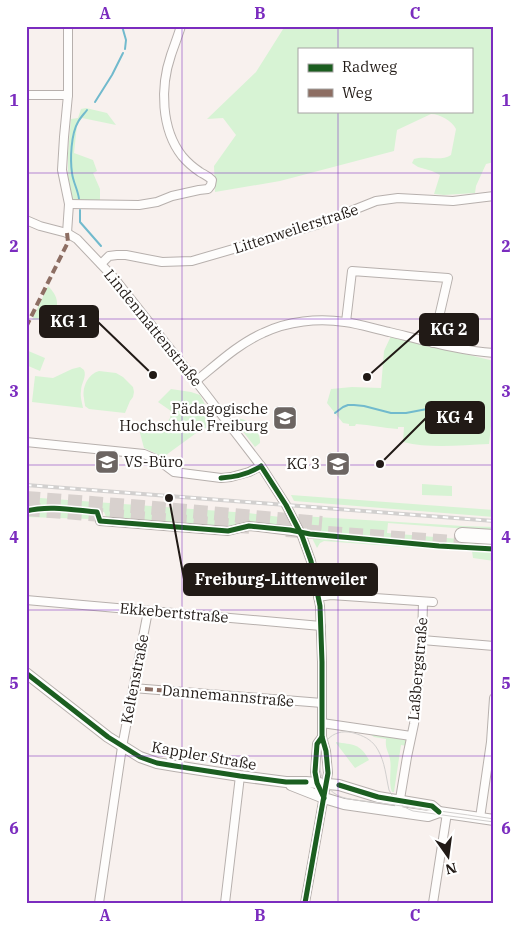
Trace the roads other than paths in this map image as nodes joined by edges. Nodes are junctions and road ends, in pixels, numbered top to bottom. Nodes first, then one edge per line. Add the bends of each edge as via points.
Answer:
1 (68, 26) edge
2 (182, 26) edge
3 (26, 95) edge
4 (68, 95) junction
5 (494, 196) edge
6 (69, 204) junction
7 (26, 220) edge
8 (67, 233) junction
9 (101, 264) junction
10 (346, 322) junction
11 (433, 343) junction
12 (494, 353) edge
13 (196, 381) junction
14 (26, 442) edge
15 (261, 466) junction
16 (100, 521) dead end
17 (300, 532) junction
18 (462, 535) dead end
19 (494, 537) edge
20 (318, 597) junction
21 (26, 600) edge
22 (423, 602) junction
23 (433, 602) dead end
24 (148, 611) junction
25 (321, 626) junction
26 (422, 640) junction
27 (494, 646) edge
28 (26, 673) edge
29 (133, 688) junction
30 (494, 698) edge
31 (322, 703) junction
32 (322, 723) junction
33 (322, 736) junction
34 (411, 736) junction
35 (122, 747) junction
36 (240, 776) junction
37 (286, 782) junction
38 (322, 784) junction
39 (324, 798) junction
40 (400, 801) junction
41 (398, 812) junction
42 (443, 813) junction
43 (480, 818) junction
44 (494, 820) edge
45 (99, 903) edge
46 (226, 903) edge
47 (305, 903) edge
48 (433, 903) edge

1 - 4 street
2 - 6 street via 170,57 164,86 167,121 183,157 208,175 211,185 208,189 139,205
3 - 4 street
4 - 6 street via 62,170
5 - 9 street, Littenweilerstraße via 453,201 398,198 376,201 316,225 192,261 162,262 117,255 108,256
6 - 8 street
7 - 8 street
8 - 9 street, Lindenmattenstraße
9 - 13 street, Lindenmattenstraße
10 - 11 street
10 - 11 street via 352,271 448,278
10 - 13 street via 303,321 282,325 252,338
11 - 12 street
13 - 15 street, Lindenmattenstraße
14 - 15 street via 144,454 174,472 221,478
15 - 17 street, Lindenmattenstraße
16 - 17 street via 228,530 248,526
17 - 20 street, Lindenmattenstraße via 311,561
18 - 19 highway
20 - 22 street via 331,595
20 - 25 street, Lindenmattenstraße
21 - 24 street, Ekkebertstraße
22 - 23 street
22 - 26 street, Laßbergstraße
24 - 25 street, Ekkebertstraße
24 - 29 street, Keltenstraße
25 - 31 street, Lindenmattenstraße
26 - 27 street
26 - 34 street, Laßbergstraße
28 - 35 street, Kappler Straße
29 - 31 street, Dannemannstraße
29 - 35 street, Keltenstraße
30 - 43 street
31 - 32 street, Lindenmattenstraße
32 - 33 street, Lindenmattenstraße
32 - 34 street, Laßbergstraße
33 - 38 street, Lindenmattenstraße via 328,773
33 - 38 street, Lindenmattenstraße via 317,744 314,772
34 - 40 street, Laßbergstraße
35 - 36 street, Kappler Straße via 157,762
35 - 45 street, Keltenstraße
36 - 37 street, Kappler Straße
36 - 46 street
37 - 38 street, Kappler Straße
37 - 39 street, Kappler Straße
38 - 39 street, Lindenmattenstraße
38 - 40 street, Kappler Straße via 339,785
39 - 41 street, Kappler Straße
39 - 47 street
40 - 41 street, Laßbergstraße
40 - 42 street, Kappler Straße via 432,806
41 - 42 street, Kappler Straße via 428,816
42 - 43 street
42 - 48 street
43 - 44 street

